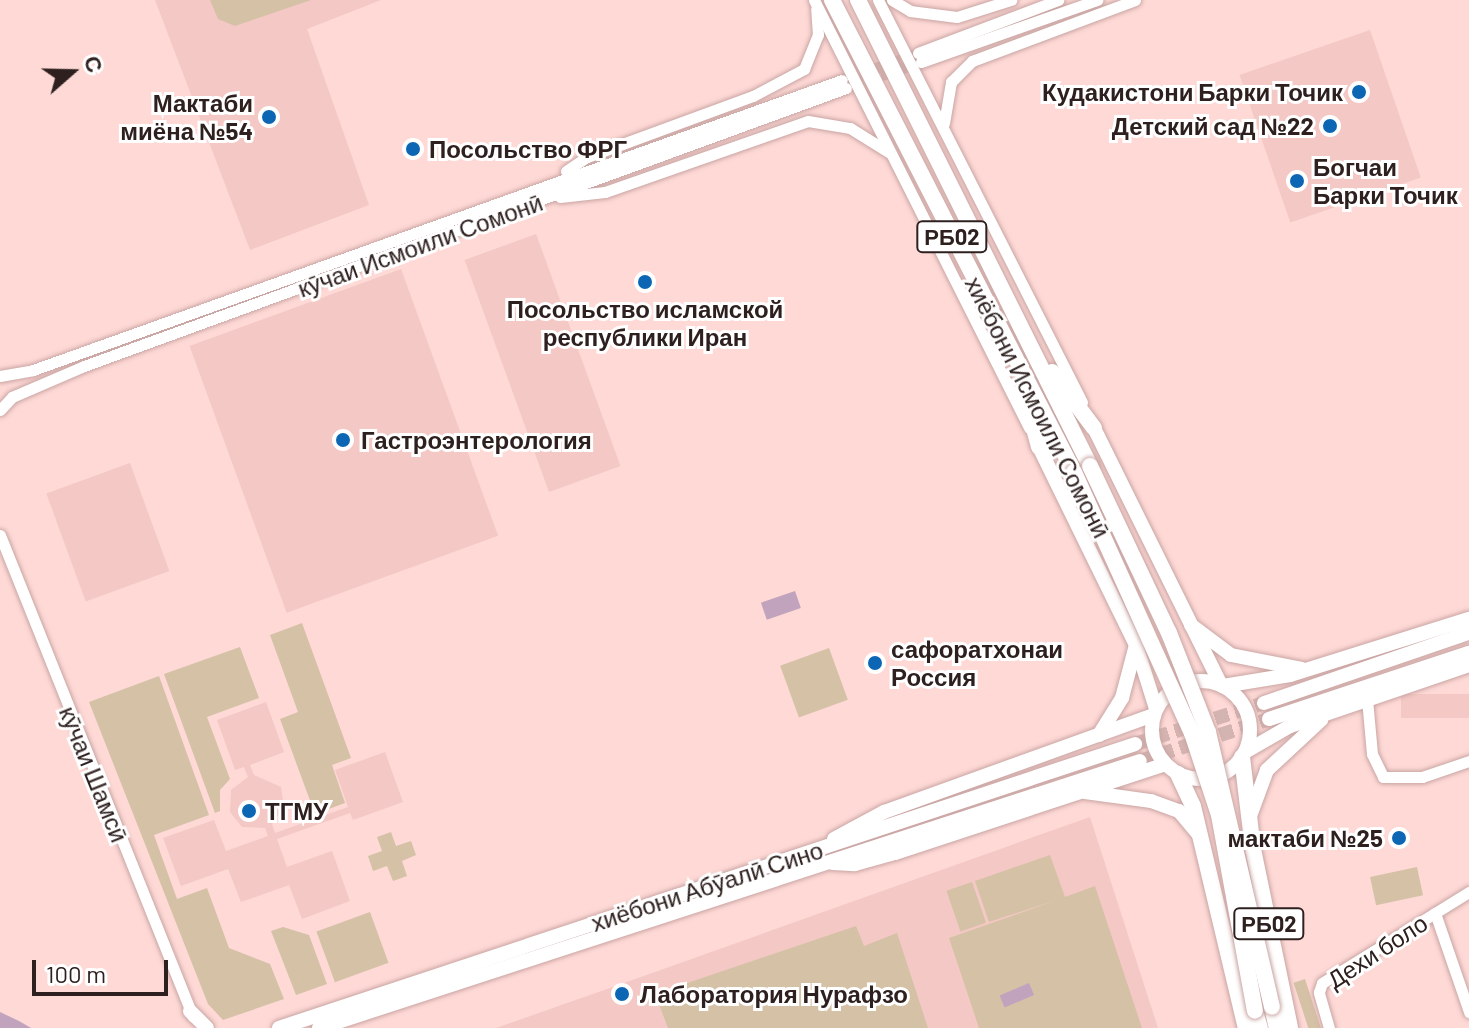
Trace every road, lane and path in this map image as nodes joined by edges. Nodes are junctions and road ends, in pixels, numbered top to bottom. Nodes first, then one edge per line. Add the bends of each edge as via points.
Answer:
1 (858, 0) edge
2 (878, 0) edge
3 (892, 0) edge
4 (1011, 0) edge
5 (1097, 0) edge
6 (1135, 0) edge
7 (821, 1) edge
8 (1054, 1) edge
9 (844, 84) tunnel mouth
10 (944, 128) junction
11 (672, 145) junction
12 (891, 154) junction
13 (552, 180) junction
14 (556, 196) junction
15 (405, 233) junction
16 (410, 247) junction
17 (1027, 340) junction
18 (1014, 355) junction
19 (0, 376) edge
20 (0, 410) edge
21 (1094, 428) junction
22 (1039, 447) junction
23 (1082, 469) junction
24 (0, 535) edge
25 (1469, 619) edge
26 (1187, 622) junction
27 (1469, 633) edge
28 (1136, 645) junction
29 (1469, 653) edge
30 (1469, 665) edge
31 (1309, 670) junction
32 (1222, 685) junction
33 (1367, 699) junction
34 (1264, 703) tunnel mouth
35 (1155, 712) junction
36 (1329, 713) junction
37 (1269, 719) tunnel mouth
38 (1099, 735) junction
39 (1135, 744) tunnel mouth
40 (1243, 755) junction
41 (1140, 761) tunnel mouth
42 (1469, 761) edge
43 (1172, 769) junction
44 (1081, 792) junction
45 (1249, 820) junction
46 (1201, 837) junction
47 (822, 856) junction
48 (1469, 892) edge
49 (1435, 913) junction
50 (190, 1011) junction
51 (1469, 1012) edge
52 (1258, 1020) edge
53 (188, 1028) edge
54 (199, 1028) edge
55 (207, 1028) edge
56 (279, 1028) edge
57 (319, 1028) edge
58 (1246, 1028) edge
59 (1277, 1028) edge
60 (1290, 1028) edge
61 (1329, 1028) edge

1 - 17 highway, хиёбони Исмоили Сомонӣ / РБ02
2 - 10 street
3 - 4 street via 910,11 957,17
5 - 8 street via 920,57
6 - 10 street via 972,61 951,82
7 - 12 street
7 - 13 street via 818,35 804,69 753,96 587,157
7 - 18 highway, хиёбони Исмоили Сомонӣ / РБ02
9 - 11 street, кӯчаи Исмоили Сомонӣ
10 - 21 street
11 - 13 street, кӯчаи Исмоили Сомонӣ
11 - 14 street, кӯчаи Исмоили Сомонӣ
12 - 14 street via 850,128 808,121 605,192
12 - 22 street
13 - 15 street, кӯчаи Исмоили Сомонӣ
14 - 16 street, кӯчаи Исмоили Сомонӣ
15 - 16 street
15 - 19 street, кӯчаи Исмоили Сомонӣ via 44,366
16 - 20 street, кӯчаи Исмоили Сомонӣ via 84,366 12,397
17 - 21 highway
17 - 23 highway, хиёбони Исмоили Сомонӣ / РБ02
18 - 22 highway
18 - 23 highway, хиёбони Исмоили Сомонӣ / РБ02
21 - 26 main road
22 - 28 main road
23 - 52 highway, хиёбони Исмоили Сомонӣ, bridge via 1192,733 1219,815
23 - 59 highway, хиёбони Исмоили Сомонӣ, bridge via 1169,633 1208,732
24 - 50 street, кӯчаи Шамсӣ
25 - 31 main road
26 - 31 main road via 1231,655
26 - 32 main road
27 - 34 main road
28 - 35 main road
28 - 38 main road via 1122,698
29 - 37 main road
30 - 33 main road
31 - 32 main road
32 - 35 main road via 1183,684
32 - 40 main road via 1247,715
33 - 36 main road
33 - 42 street via 1372,754 1383,777 1422,777
35 - 38 main road
35 - 43 main road via 1153,741
36 - 40 main road via 1278,731
36 - 45 main road via 1267,770
38 - 47 main road via 884,812
39 - 47 main road, хиёбони Абӯалӣ Сино
40 - 43 main road via 1232,768 1206,779
40 - 45 highway, РБ02
41 - 47 main road, хиёбони Абӯалӣ Сино
43 - 44 main road
43 - 46 highway, РБ02
44 - 46 main road via 1179,811
44 - 47 main road via 855,864
45 - 60 highway, РБ02
46 - 58 highway, РБ02
47 - 56 main road, хиёбони Абӯалӣ Сино
47 - 57 main road, хиёбони Абӯалӣ Сино
48 - 49 street, Дехи боло
49 - 51 street
49 - 61 street, Дехи боло via 1322,983 1319,992
50 - 53 main road
50 - 54 street, кӯчаи Шамсӣ
50 - 55 main road

